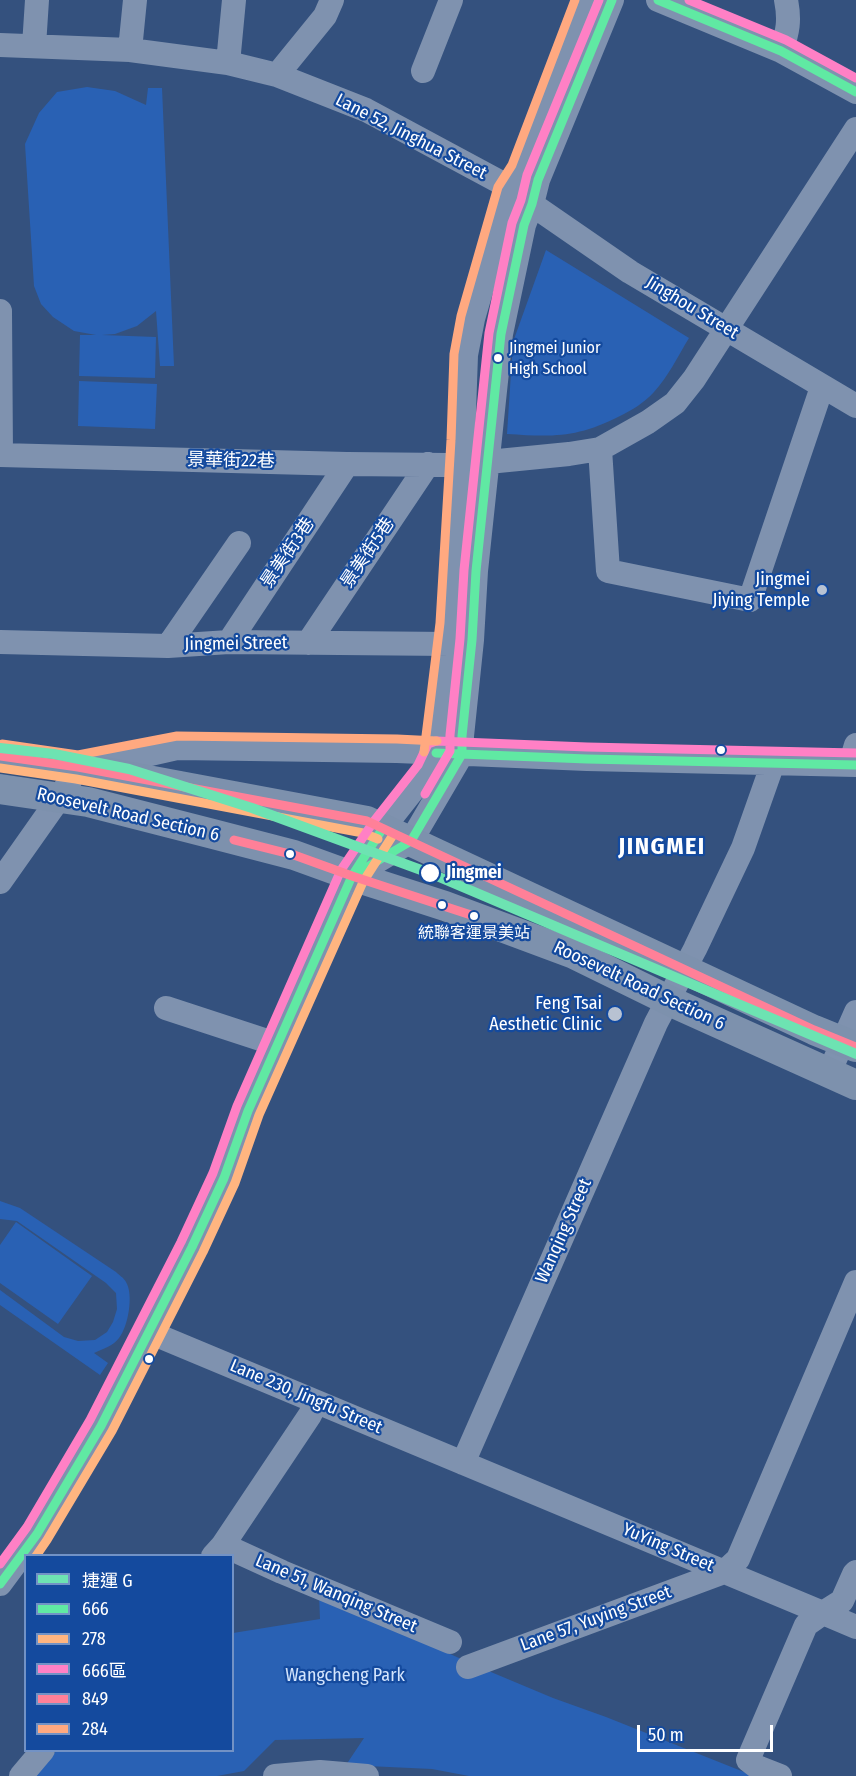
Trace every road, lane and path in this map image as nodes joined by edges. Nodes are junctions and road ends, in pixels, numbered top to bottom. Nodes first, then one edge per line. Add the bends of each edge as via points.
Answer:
1 (37, 0) edge
2 (135, 0) edge
3 (234, 0) edge
4 (332, 0) edge
5 (450, 0) edge
6 (588, 0) edge
7 (612, 0) edge
8 (658, 0) edge
9 (786, 0) edge
10 (0, 45) edge
11 (34, 46) junction
12 (130, 50) junction
13 (781, 51) junction
14 (228, 63) junction
15 (423, 70) dead end
16 (277, 75) junction
17 (856, 92) edge
18 (856, 129) edge
19 (510, 190) junction
20 (532, 204) junction
21 (0, 311) edge
22 (726, 328) junction
23 (822, 387) junction
24 (856, 406) edge
25 (600, 449) junction
26 (1, 455) edge
27 (461, 462) junction
28 (488, 462) junction
29 (347, 464) junction
30 (428, 464) junction
31 (238, 543) dead end
32 (0, 642) edge
33 (229, 642) junction
34 (461, 642) junction
35 (308, 643) junction
36 (168, 646) junction
37 (436, 753) junction
38 (462, 754) junction
39 (0, 756) edge
40 (854, 758) edge
41 (773, 763) junction
42 (78, 767) junction
43 (0, 789) edge
44 (60, 797) junction
45 (383, 828) junction
46 (411, 841) junction
47 (352, 876) junction
48 (0, 882) edge
49 (684, 969) junction
50 (668, 999) junction
51 (166, 1008) dead end
52 (856, 1012) edge
53 (849, 1044) edge
54 (279, 1045) junction
55 (843, 1079) edge
56 (856, 1282) edge
57 (149, 1332) junction
58 (316, 1402) junction
59 (463, 1463) junction
60 (218, 1550) edge
61 (234, 1556) edge
62 (724, 1572) junction
63 (856, 1572) edge
64 (0, 1584) edge
65 (823, 1613) junction
66 (856, 1627) edge
67 (450, 1642) dead end
68 (468, 1667) dead end
69 (41, 1752) edge
70 (21, 1776) edge
71 (275, 1776) edge
72 (367, 1776) edge
73 (780, 1776) edge

1 - 11 street
2 - 12 street
3 - 14 street
4 - 16 street via 325,16
5 - 15 street
6 - 19 street via 523,171
7 - 20 street via 538,180
8 - 13 street
9 - 13 street via 789,15
10 - 11 street, Lane 52, Jinghua Street
11 - 12 street, Lane 52, Jinghua Street
12 - 14 street, Lane 52, Jinghua Street
13 - 17 street
14 - 16 street, Lane 52, Jinghua Street
16 - 19 street, Lane 52, Jinghua Street via 366,110
18 - 22 street
19 - 20 street, Lane 52, Jinghua Street
19 - 27 street via 466,355
20 - 22 street, Jinghou Street via 630,272
20 - 28 street via 501,334
21 - 26 street
22 - 23 street, Jinghou Street
22 - 25 street via 675,403
23 - 24 street, Jinghou Street
23 - 25 street via 750,600 608,571
25 - 28 street
26 - 29 street, 景華街22巷
27 - 30 street, 景華街22巷
27 - 34 street
28 - 34 street via 476,572
29 - 30 street, 景華街22巷
29 - 33 street, 景美街3巷
30 - 35 street, 景美街5巷
31 - 36 street
32 - 36 street, Jingmei Street
33 - 35 street, Jingmei Street
33 - 36 street, Jingmei Street
34 - 35 street, Jingmei Street
34 - 37 street
34 - 38 street
37 - 38 street
37 - 42 street via 177,748
37 - 45 street via 428,771
38 - 41 street
38 - 46 street
39 - 42 main road, Roosevelt Road Section 6
40 - 41 street
41 - 49 street, Wanqing Street via 743,848
42 - 44 street
42 - 45 main road, Roosevelt Road Section 6 via 367,821
43 - 44 main road, Roosevelt Road Section 6
44 - 47 main road, Roosevelt Road Section 6 via 294,855
44 - 48 street
45 - 46 main road, Roosevelt Road Section 6
45 - 47 street
46 - 47 street
46 - 49 main road, Roosevelt Road Section 6
47 - 50 main road, Roosevelt Road Section 6 via 567,951
47 - 54 street
49 - 50 street, Wanqing Street
49 - 53 main road, Roosevelt Road Section 6
50 - 55 main road, Roosevelt Road Section 6
50 - 59 street, Wanqing Street
51 - 54 street
52 - 53 street
53 - 55 street
54 - 57 street via 224,1178
56 - 62 street via 738,1560
57 - 58 street, Lane 230, Jingfu Street
57 - 64 street via 101,1426 37,1534
58 - 59 street, Lane 230, Jingfu Street
58 - 60 street
59 - 62 street, YuYing Street
61 - 67 street, Lane 51, Wanqing Street
62 - 65 street, YuYing Street
62 - 68 street, Lane 57, Yuying Street
63 - 65 street via 842,1601
65 - 66 street, YuYing Street
65 - 73 street via 806,1625 748,1760
69 - 70 street
71 - 72 street via 320,1772

